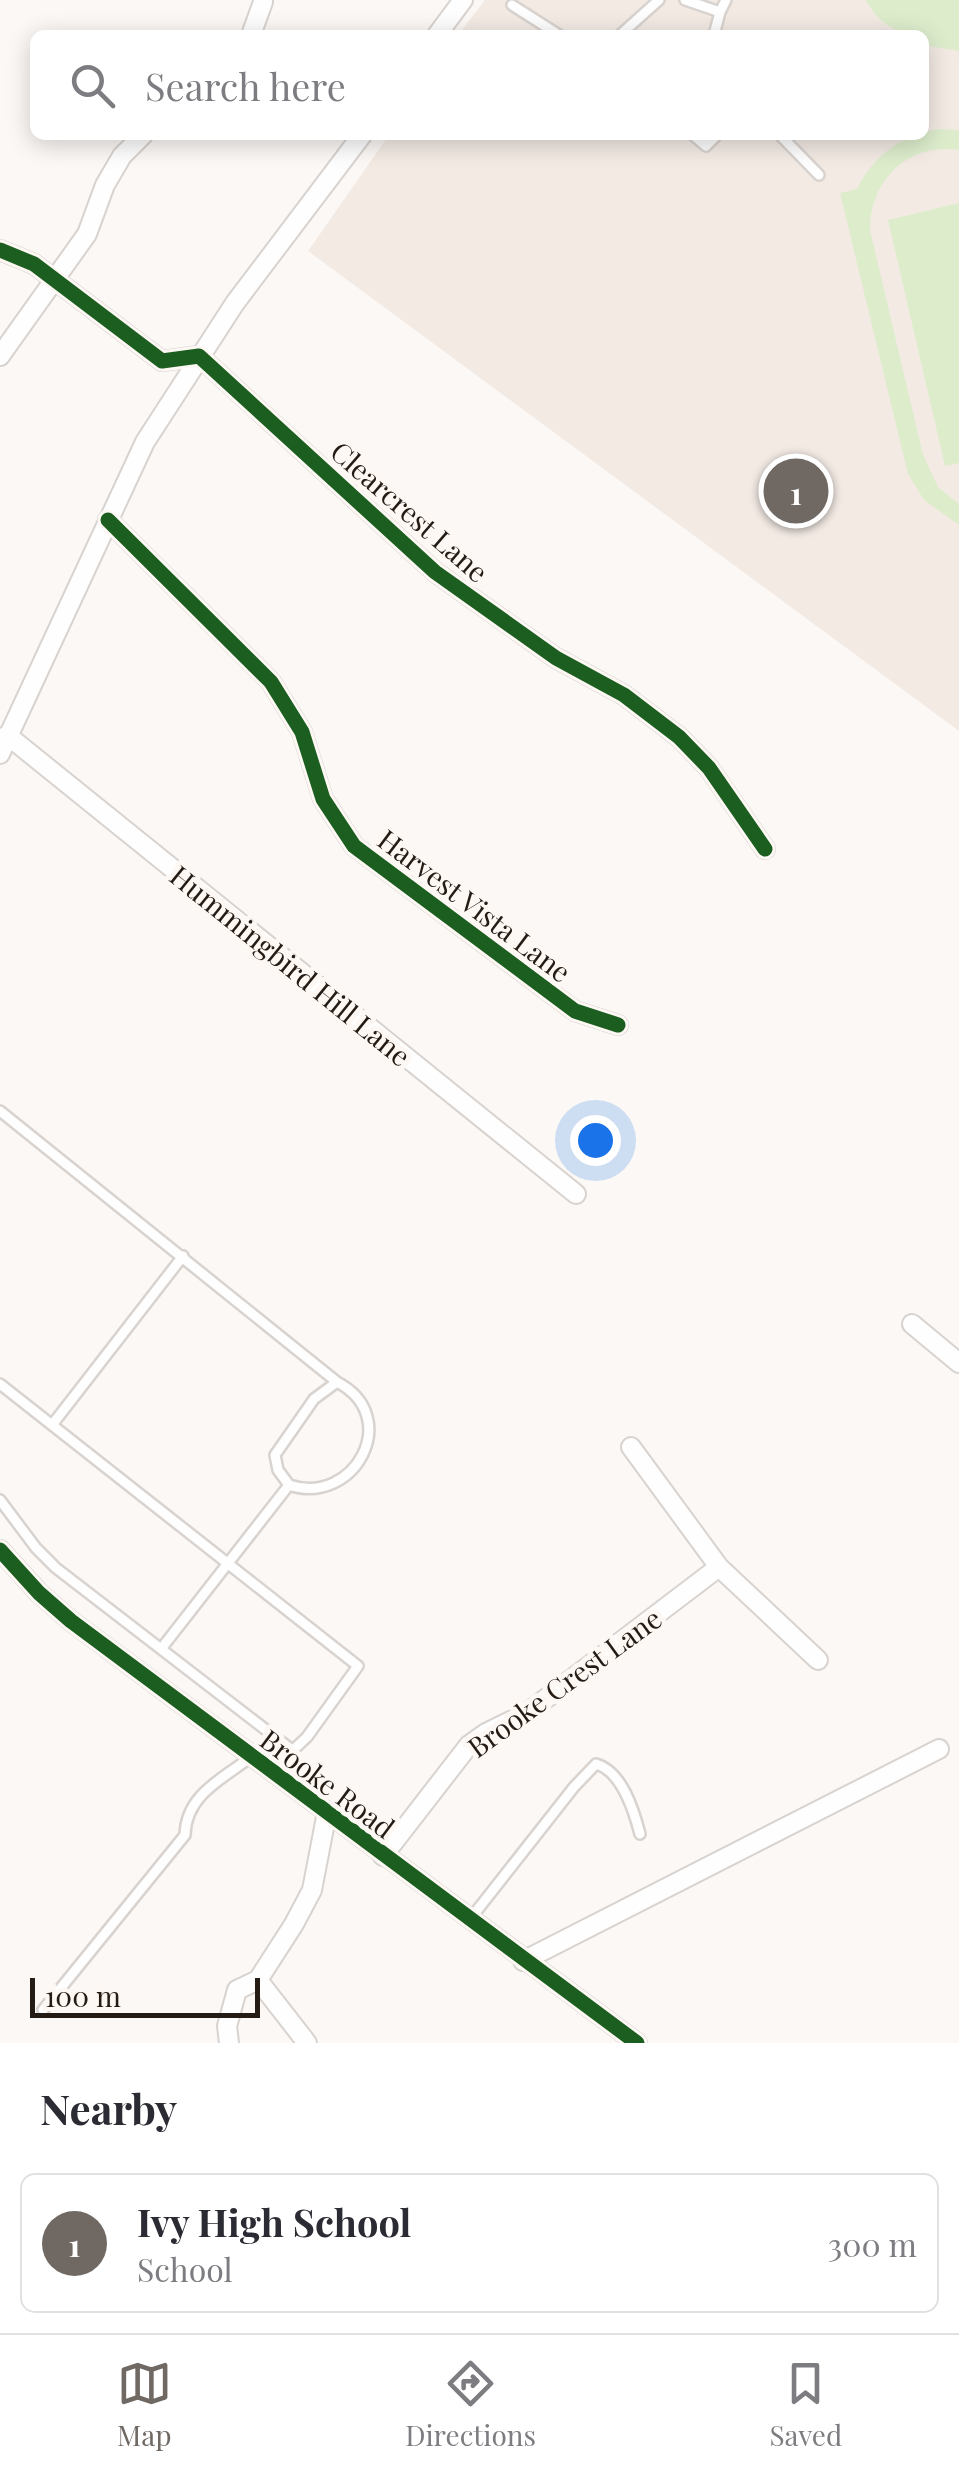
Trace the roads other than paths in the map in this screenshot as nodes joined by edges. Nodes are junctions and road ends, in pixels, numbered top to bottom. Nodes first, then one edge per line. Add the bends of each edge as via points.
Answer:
1 (463, 0) edge
2 (659, 0) edge
3 (685, 0) edge
4 (726, 0) edge
5 (262, 2) edge
6 (512, 2) edge
7 (720, 12) junction
8 (253, 30) edge
9 (441, 30) edge
10 (552, 30) edge
11 (626, 30) edge
12 (715, 30) edge
13 (138, 140) edge
14 (358, 140) edge
15 (785, 140) edge
16 (819, 175) dead end
17 (0, 250) edge
18 (54, 279) junction
19 (0, 356) edge
20 (199, 356) junction
21 (108, 520) junction
22 (4, 744) edge
23 (764, 849) dead end
24 (618, 1025) dead end
25 (0, 1112) edge
26 (576, 1194) dead end
27 (183, 1256) junction
28 (912, 1324) dead end
29 (959, 1362) edge
30 (337, 1382) junction
31 (0, 1384) edge
32 (52, 1425) junction
33 (631, 1447) dead end
34 (289, 1485) junction
35 (0, 1500) edge
36 (0, 1550) edge
37 (230, 1562) junction
38 (719, 1567) junction
39 (160, 1649) junction
40 (818, 1660) dead end
41 (939, 1749) dead end
42 (292, 1750) junction
43 (251, 1757) junction
44 (271, 1772) junction
45 (327, 1812) junction
46 (640, 1834) dead end
47 (383, 1856) junction
48 (469, 1920) junction
49 (523, 1961) junction
50 (258, 1980) junction
51 (43, 2010) dead end
52 (229, 2043) edge
53 (307, 2043) edge
54 (636, 2043) edge

1 - 9 street
2 - 11 lane
3 - 7 lane
4 - 7 lane
5 - 8 street
6 - 10 lane
7 - 12 lane
13 - 18 street via 122,156 86,234
14 - 20 street
15 - 16 lane
17 - 18 street
18 - 19 street
18 - 20 street via 162,361
20 - 21 street via 144,442
20 - 23 street, Clearcrest Lane via 436,572 556,658 624,694 678,737 709,768
21 - 22 street
21 - 24 street, Harvest Vista Lane via 271,682 302,732 323,799 354,846 576,1011
22 - 26 street, Hummingbird Hill Lane
25 - 27 lane
27 - 30 lane
27 - 32 lane
28 - 29 street
30 - 34 lane via 314,1400 275,1454
30 - 34 lane via 369,1415 359,1460 326,1488
31 - 32 lane
32 - 37 lane
33 - 38 street
34 - 37 lane
35 - 39 lane via 56,1568
36 - 43 street, Brooke Road via 71,1621
37 - 39 lane
37 - 42 lane via 358,1666
38 - 40 street
38 - 47 street, Brooke Crest Lane via 528,1713 469,1745
39 - 42 lane
41 - 49 street
42 - 44 lane
43 - 44 street, Brooke Road
43 - 51 lane via 199,1796 185,1814 185,1835
44 - 45 street, Brooke Road
45 - 47 street, Brooke Road
45 - 50 street via 312,1890
46 - 48 lane via 618,1782 596,1764
47 - 48 street, Brooke Road
48 - 49 street, Brooke Road
49 - 54 street, Brooke Road
50 - 52 street via 237,1990 226,2026
50 - 53 street

